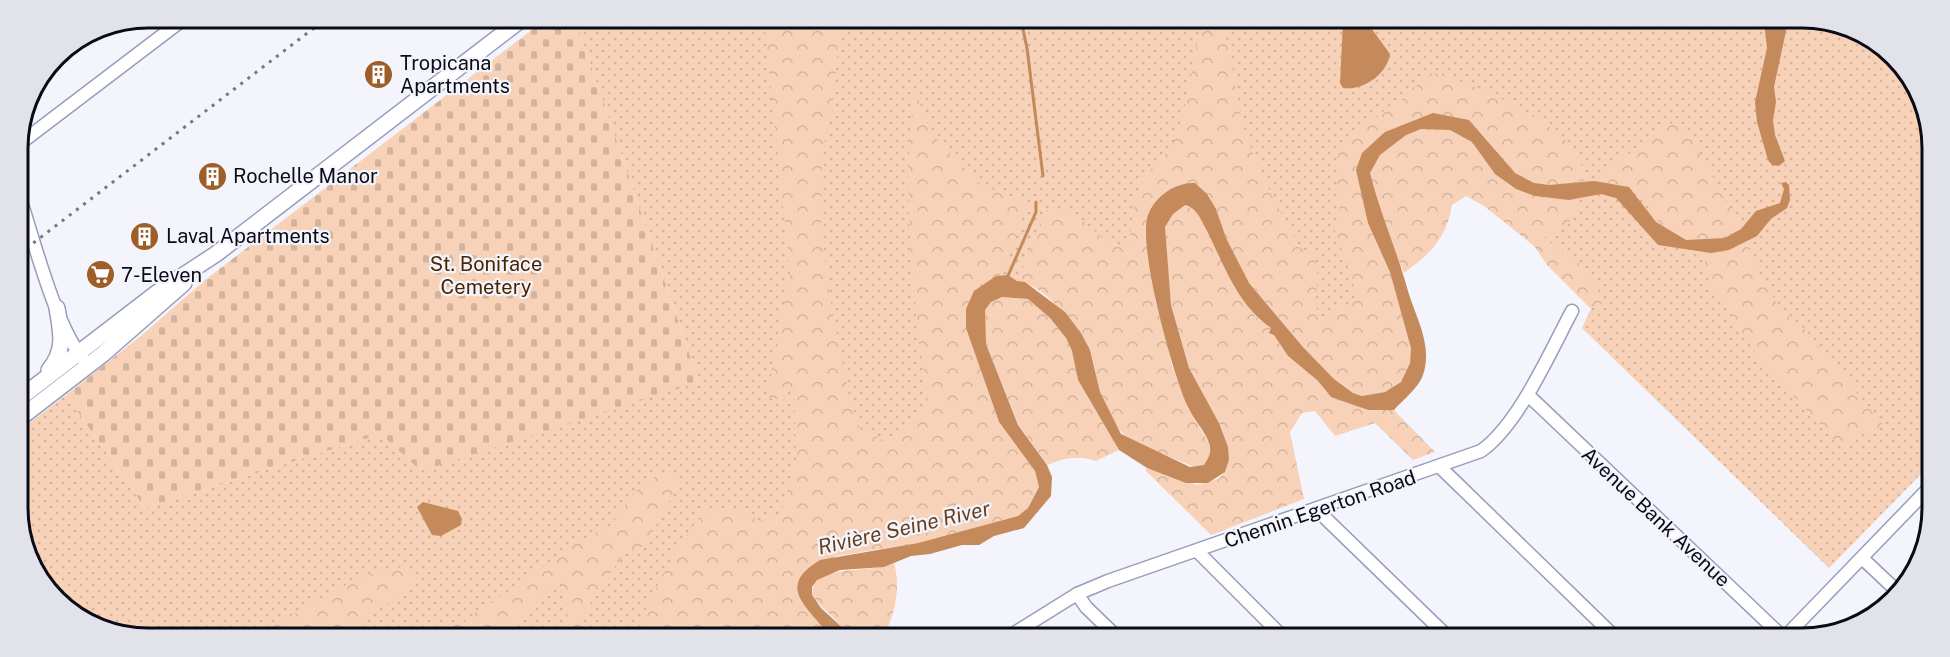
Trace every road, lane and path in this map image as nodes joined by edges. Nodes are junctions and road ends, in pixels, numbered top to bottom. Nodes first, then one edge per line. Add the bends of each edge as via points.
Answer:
1 (172, 28) edge
2 (510, 28) edge
3 (30, 136) edge
4 (29, 224) edge
5 (216, 254) junction
6 (57, 308) junction
7 (1572, 311) dead end
8 (78, 353) junction
9 (89, 366) junction
10 (37, 385) junction
11 (28, 392) edge
12 (1528, 395) junction
13 (28, 412) edge
14 (1440, 467) junction
15 (1922, 495) edge
16 (1317, 510) junction
17 (1197, 551) junction
18 (1862, 558) junction
19 (1893, 587) edge
20 (1077, 594) junction
21 (1022, 628) edge
22 (1108, 628) edge
23 (1274, 628) edge
24 (1439, 628) edge
25 (1606, 628) edge
26 (1773, 628) edge
27 (1794, 628) edge

1 - 3 street
2 - 5 main road
4 - 6 street
5 - 8 main road
5 - 9 main road
6 - 8 street
6 - 10 main road via 60,355
7 - 12 street, Chemin Egerton Road
8 - 9 street
8 - 10 main road
9 - 13 main road
10 - 11 main road
12 - 14 street, Chemin Egerton Road via 1490,445
12 - 26 street, Avenue Bank Avenue
14 - 16 street, Chemin Egerton Road
14 - 25 street
15 - 18 street
16 - 17 street, Chemin Egerton Road
16 - 24 street
17 - 20 street, Chemin Egerton Road
17 - 23 street
18 - 19 street
18 - 27 street
20 - 21 street, Chemin Egerton Road
20 - 22 street

